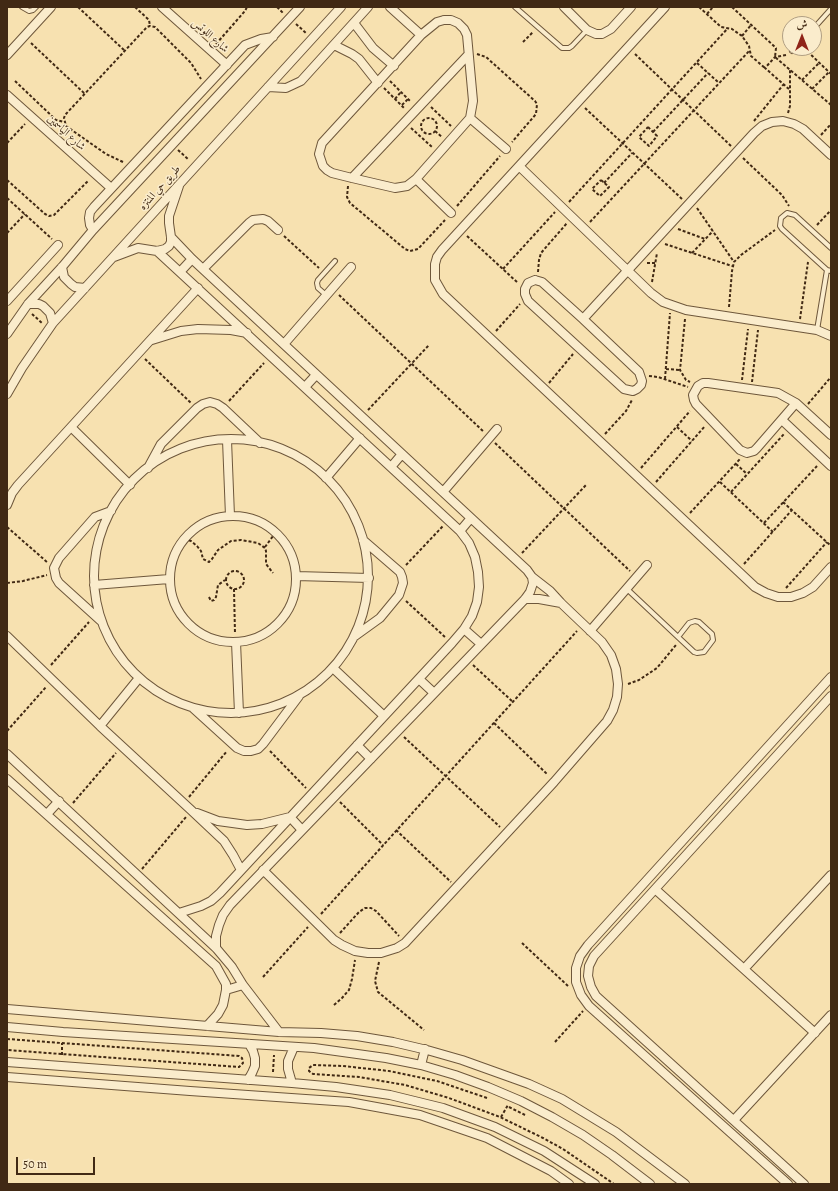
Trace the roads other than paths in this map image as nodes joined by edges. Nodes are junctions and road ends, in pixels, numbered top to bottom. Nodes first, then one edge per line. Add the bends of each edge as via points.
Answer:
1 (22, 7) edge
2 (36, 7) edge
3 (51, 7) edge
4 (162, 7) edge
5 (300, 7) edge
6 (341, 7) edge
7 (368, 7) edge
8 (390, 7) edge
9 (515, 7) edge
10 (564, 7) edge
11 (631, 7) edge
12 (665, 7) edge
13 (831, 10) edge
14 (44, 15) junction
15 (822, 20) edge
16 (354, 23) junction
17 (587, 30) junction
18 (421, 34) junction
19 (273, 37) junction
20 (334, 46) junction
21 (7, 55) edge
22 (468, 55) junction
23 (227, 65) junction
24 (394, 66) junction
25 (378, 83) junction
26 (268, 87) junction
27 (7, 95) edge
28 (470, 118) junction
29 (506, 148) road end
30 (831, 155) edge
31 (519, 166) junction
32 (352, 178) junction
33 (416, 179) junction
34 (180, 182) junction
35 (111, 188) junction
36 (451, 213) road end
37 (93, 230) junction
38 (278, 230) road end
39 (172, 237) junction
40 (58, 245) road end
41 (831, 248) edge
42 (157, 250) junction
43 (111, 258) junction
44 (192, 259) junction
45 (335, 261) dead end
46 (62, 267) junction
47 (351, 267) dead end
48 (203, 269) junction
49 (627, 271) junction
50 (829, 271) edge
51 (180, 272) junction
52 (85, 288) junction
53 (198, 288) junction
54 (326, 296) junction
55 (7, 301) edge
56 (27, 306) junction
57 (7, 316) edge
58 (583, 319) junction
59 (14, 323) junction
60 (51, 326) junction
61 (817, 330) junction
62 (7, 334) edge
63 (247, 334) junction
64 (831, 336) edge
65 (150, 341) junction
66 (284, 344) junction
67 (316, 375) junction
68 (305, 387) junction
69 (7, 394) edge
70 (796, 404) junction
71 (782, 420) junction
72 (71, 427) junction
73 (497, 429) dead end
74 (831, 435) edge
75 (360, 438) junction
76 (227, 440) junction
77 (260, 443) junction
78 (402, 454) junction
79 (831, 466) edge
80 (391, 467) junction
81 (147, 468) junction
82 (326, 478) junction
83 (130, 484) junction
84 (443, 492) junction
85 (7, 505) edge
86 (111, 511) junction
87 (230, 516) junction
88 (471, 518) junction
89 (460, 531) junction
90 (364, 540) junction
91 (647, 565) dead end
92 (831, 567) edge
93 (296, 576) junction
94 (532, 577) junction
95 (369, 578) junction
96 (170, 579) junction
97 (94, 585) junction
98 (627, 589) junction
99 (524, 599) junction
100 (561, 603) junction
101 (98, 618) junction
102 (464, 629) junction
103 (590, 631) junction
104 (7, 636) edge
105 (355, 636) junction
106 (679, 638) junction
107 (236, 642) junction
108 (481, 644) junction
109 (333, 668) junction
110 (831, 677) edge
111 (139, 678) junction
112 (419, 679) junction
113 (434, 693) junction
114 (300, 695) junction
115 (831, 696) edge
116 (192, 707) junction
117 (239, 713) junction
118 (384, 716) junction
119 (100, 726) junction
120 (357, 745) junction
121 (7, 754) edge
122 (371, 759) junction
123 (7, 779) edge
124 (59, 801) junction
125 (191, 810) junction
126 (47, 814) junction
127 (290, 817) junction
128 (302, 830) junction
129 (241, 870) junction
130 (263, 870) junction
131 (138, 874) junction
132 (831, 875) edge
133 (128, 886) junction
134 (655, 889) junction
135 (180, 913) junction
136 (216, 948) junction
137 (232, 966) junction
138 (744, 969) junction
139 (223, 976) junction
140 (244, 984) junction
141 (226, 990) junction
142 (7, 1009) edge
143 (831, 1015) edge
144 (207, 1026) junction
145 (7, 1027) edge
146 (279, 1032) junction
147 (815, 1033) junction
148 (249, 1044) junction
149 (294, 1047) junction
150 (425, 1049) junction
151 (7, 1062) edge
152 (421, 1065) junction
153 (127, 1071) junction
154 (7, 1077) edge
155 (248, 1080) junction
156 (292, 1083) junction
157 (127, 1086) junction
158 (734, 1120) junction
159 (569, 1184) edge
160 (595, 1184) edge
161 (650, 1184) edge
162 (685, 1184) edge
163 (788, 1184) edge
164 (804, 1184) edge

1 - 2 lane via 29,11
2 - 14 lane
3 - 14 street
4 - 23 street, شارع اللوتس
5 - 19 street, طريق حي المنتزه
6 - 26 street, طريق حي المنتزه
7 - 16 street
8 - 18 street
9 - 17 lane via 559,46 565,48 572,46
10 - 17 street
11 - 17 street via 607,32 596,34
12 - 31 street
13 - 15 lane
14 - 21 street
16 - 20 street
16 - 24 street via 373,48
18 - 22 street via 437,22 451,20 458,23 467,35
18 - 24 street
19 - 23 street via 245,45
19 - 37 street, طريق حي المنتزه
20 - 25 street via 359,59
20 - 26 street via 302,81 286,88
22 - 28 street via 473,101
22 - 32 street
23 - 35 street
24 - 25 street
25 - 32 street via 320,148 320,160 327,170
26 - 34 street, طريق حي المنتزه
27 - 35 street, شارع الياسمين
28 - 29 street
28 - 33 street
30 - 49 street via 794,124 783,121 762,126
31 - 49 street
31 - 92 street via 437,257 435,280 442,294 755,587 778,597 791,597 813,587
32 - 33 street via 395,188 407,186
33 - 36 street
34 - 39 street via 169,216
34 - 43 street, طريق حي المنتزه
35 - 37 street via 90,212 90,225
37 - 46 street, طريق حي المنتزه
38 - 48 street via 263,219 248,222
39 - 42 street via 166,249
39 - 44 street
40 - 55 street
41 - 50 lane via 795,215 787,213 780,218 780,226
42 - 43 street via 138,248
42 - 51 street
43 - 52 street, طريق حي المنتزه
44 - 48 street
44 - 51 street
45 - 54 lane via 318,280 317,286
46 - 52 street via 64,277 71,284
46 - 56 street, طريق حي المنتزه
47 - 54 street
48 - 66 street
49 - 58 street
49 - 61 street via 650,293 670,305 686,310
50 - 61 lane
51 - 53 street
52 - 60 street, طريق حي المنتزه
53 - 63 street
53 - 65 street
54 - 66 street
56 - 59 street, طريق حي المنتزه
56 - 60 street via 43,306 50,313
57 - 59 street
58 - 58 street via 542,282 528,283 525,293 624,389 633,391 641,386 642,376 639,372
59 - 62 street, طريق حي المنتزه
60 - 69 street, طريق حي المنتزه
61 - 64 street
63 - 65 street via 231,330 198,329 176,332
63 - 68 street
65 - 72 street
66 - 67 street
67 - 68 street
67 - 78 street
68 - 75 street
70 - 71 street
70 - 71 street via 778,393 708,383 697,388 694,395 696,404 740,450 747,453 757,448
70 - 74 street
71 - 79 street
72 - 83 street
72 - 85 street via 18,485
73 - 84 street
75 - 80 street
75 - 82 street
76 - 77 street
76 - 81 street via 185,448
76 - 87 street
77 - 81 street via 223,408 210,402 197,408 161,444
77 - 82 street via 296,456
78 - 80 street
78 - 84 street
80 - 89 street
81 - 83 street
82 - 90 street via 352,512
83 - 86 street
84 - 88 street
86 - 97 street via 97,546
86 - 101 street via 95,517 58,558 54,570 59,583
87 - 93 street via 259,521 276,532 290,552
87 - 96 street via 200,525 184,539 173,558
88 - 89 street
88 - 94 street
89 - 102 street via 472,550 479,587 477,602
90 - 95 street
90 - 105 street via 400,572 403,583 399,595 380,618
91 - 98 street
93 - 95 street
93 - 107 street via 294,596 280,621 255,638
94 - 99 street via 532,588
94 - 100 street
95 - 105 street via 367,598
96 - 97 street
96 - 107 street via 177,608 189,624 215,640
97 - 101 street
98 - 103 street
98 - 106 lane
99 - 100 street
99 - 108 street
100 - 103 street
101 - 111 street via 119,655
102 - 108 street
102 - 112 street
103 - 130 street via 611,655 616,669 617,697 607,721 405,943 382,953 368,954 342,945
104 - 119 street
105 - 109 street
106 - 106 lane via 694,652 701,653 712,643 713,637 696,621 689,623
107 - 117 street
108 - 113 street
109 - 114 street
109 - 118 street
110 - 163 street via 588,945 580,956 576,968 576,982 588,1006
111 - 116 street via 167,697
111 - 119 street
112 - 113 street
112 - 118 street
113 - 122 street
114 - 116 street via 263,744 251,751 244,751 233,744
114 - 117 street via 267,708
115 - 134 street
116 - 117 street
118 - 120 street
119 - 125 street
120 - 122 street
120 - 127 street
121 - 124 street
122 - 128 street
123 - 126 street
124 - 126 street
124 - 131 street
125 - 127 street via 218,821 247,825
125 - 129 street via 229,848
126 - 133 street
127 - 128 street
127 - 129 street
128 - 130 street
129 - 135 street via 211,901
130 - 136 street via 223,915
131 - 133 street
131 - 135 street
132 - 138 street
133 - 139 street via 209,958
134 - 138 street
134 - 158 street via 594,956 588,976 591,987 596,996
135 - 136 street
136 - 137 street
137 - 139 street
137 - 140 street
138 - 147 street
139 - 141 street
140 - 141 street
140 - 146 street
141 - 144 street via 223,1006
142 - 144 street
143 - 147 street
144 - 146 street
145 - 148 street
146 - 150 street via 357,1036
147 - 158 street
148 - 149 street
148 - 155 street via 255,1058 255,1066
149 - 152 street via 351,1052
149 - 156 street via 288,1062
150 - 152 street
150 - 162 street via 529,1084 562,1099 616,1132
151 - 153 street
152 - 161 street via 462,1077 512,1097 552,1117 612,1154
153 - 155 street
153 - 157 street
154 - 157 street
155 - 156 street
156 - 160 street via 390,1095 443,1108 495,1127 544,1151
157 - 159 street via 349,1102 420,1115 487,1138 551,1171
158 - 164 street

